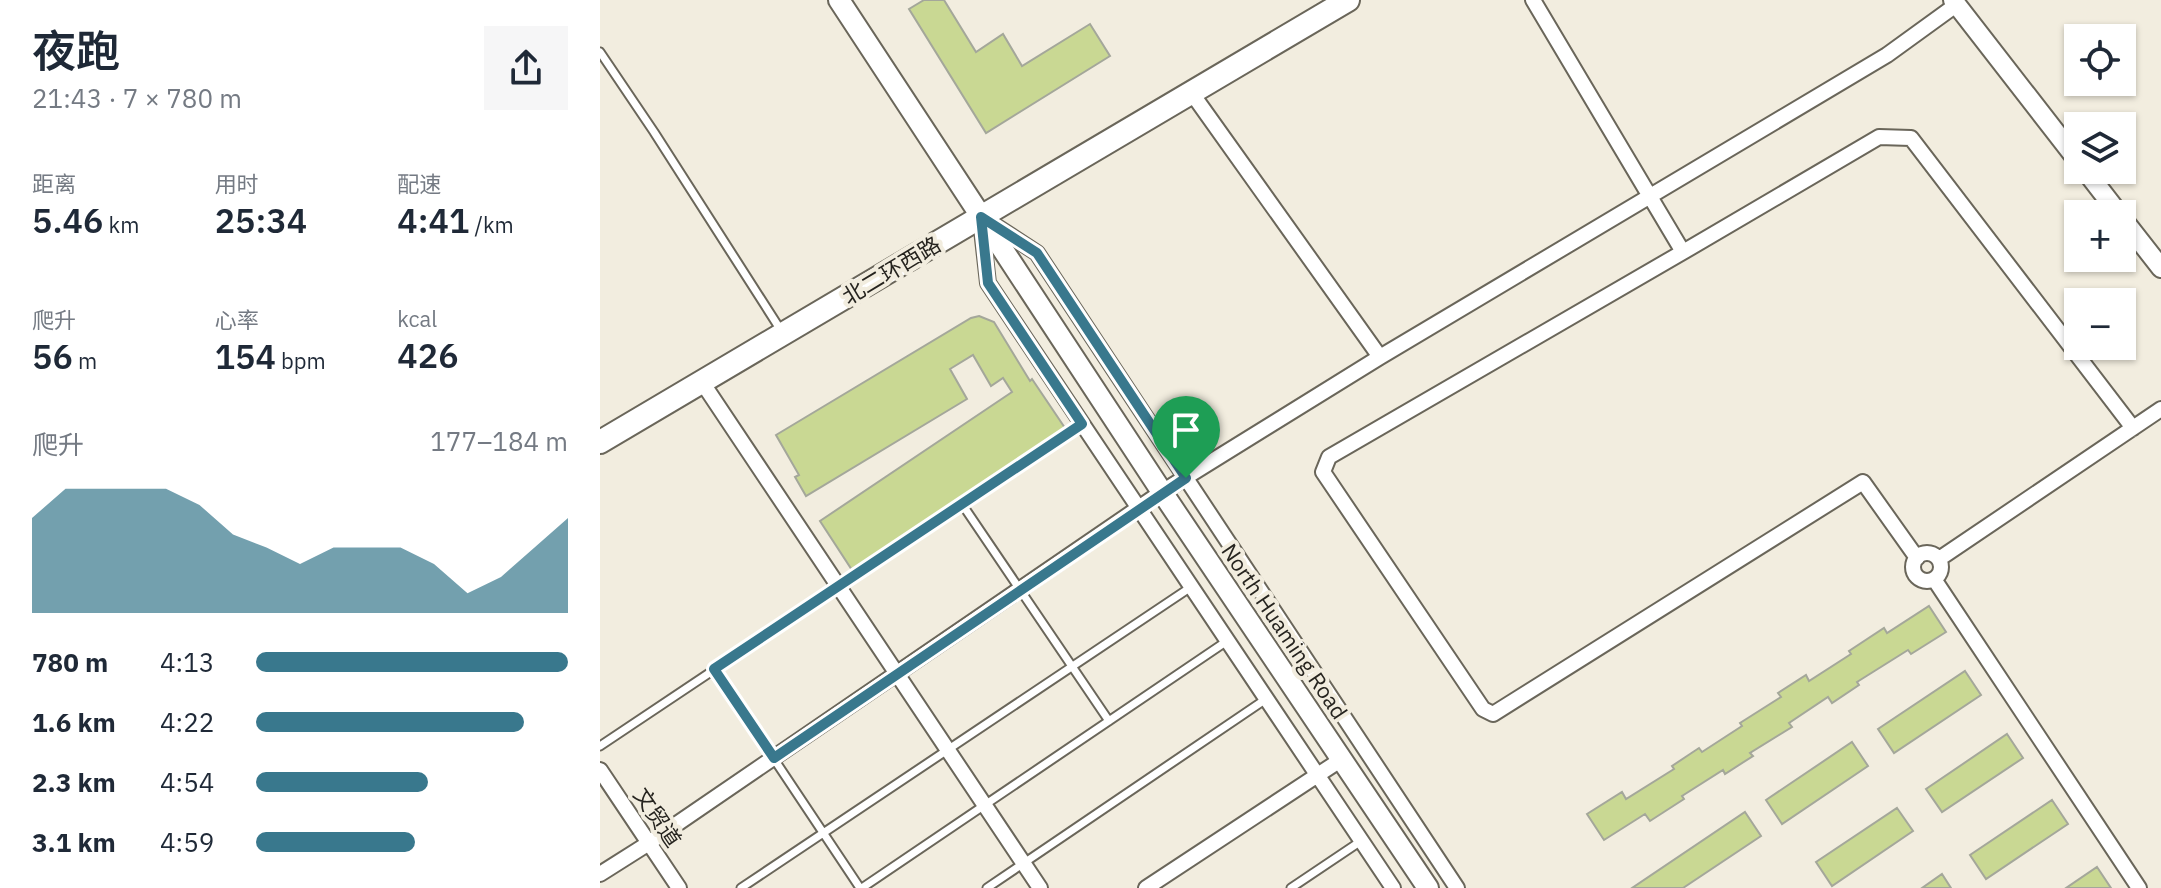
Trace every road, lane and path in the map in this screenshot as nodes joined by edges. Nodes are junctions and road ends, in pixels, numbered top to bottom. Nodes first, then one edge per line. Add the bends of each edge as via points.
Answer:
1 (839, 0) edge
2 (1348, 0) edge
3 (1533, 0) edge
4 (1954, 2) edge
5 (600, 52) edge
6 (1191, 92) junction
7 (2064, 143) edge
8 (2096, 184) edge
9 (1650, 197) junction
10 (2108, 200) edge
11 (981, 217) junction
12 (2136, 236) edge
13 (1683, 252) junction
14 (2161, 268) edge
15 (783, 334) junction
16 (1380, 357) junction
17 (702, 382) junction
18 (2161, 409) edge
19 (1082, 424) junction
20 (2133, 428) junction
21 (600, 442) edge
22 (1186, 478) junction
23 (1162, 492) junction
24 (962, 504) junction
25 (1139, 509) junction
26 (1917, 558) junction
27 (1939, 559) junction
28 (1934, 579) junction
29 (838, 586) junction
30 (1191, 587) junction
31 (1020, 590) junction
32 (1227, 641) junction
33 (1072, 666) junction
34 (714, 669) junction
35 (897, 674) junction
36 (1266, 699) junction
37 (1109, 721) junction
38 (600, 746) edge
39 (947, 750) junction
40 (774, 758) junction
41 (1342, 759) junction
42 (600, 770) edge
43 (1317, 775) junction
44 (984, 805) junction
45 (823, 833) junction
46 (1361, 841) junction
47 (649, 843) junction
48 (1024, 863) junction
49 (600, 874) edge
50 (679, 888) edge
51 (741, 888) edge
52 (861, 888) edge
53 (987, 888) edge
54 (1040, 888) edge
55 (1146, 888) edge
56 (1291, 888) edge
57 (1393, 888) edge
58 (1428, 888) edge
59 (1457, 888) edge
60 (2139, 888) edge

1 - 11 main road, North Huaming Road
2 - 6 highway, 北二环西路
3 - 9 street
4 - 7 main road
4 - 9 street via 1887,55
5 - 15 lane
6 - 11 highway, 北二环西路
6 - 16 street
8 - 10 main road
9 - 13 street
9 - 16 street
11 - 15 highway, 北二环西路
11 - 19 street via 988,283
11 - 22 street via 1037,253
11 - 23 main road, North Huaming Road
12 - 14 main road
13 - 20 street via 1879,137 1911,138
13 - 26 street via 1329,457 1323,472 1483,709 1493,714 1863,482
15 - 17 highway, 北二环西路
16 - 22 street
17 - 21 highway, 北二环西路
17 - 29 street
18 - 20 street
19 - 24 lane
19 - 25 street
20 - 27 street
22 - 23 street
22 - 59 street
23 - 25 street
23 - 41 main road, North Huaming Road
24 - 29 lane
24 - 31 lane
25 - 30 street
25 - 31 street
26 - 27 street via 1928,553
26 - 28 street via 1915,574 1922,580
27 - 28 street via 1941,568
28 - 60 street
29 - 34 lane
29 - 35 street
30 - 32 street
30 - 33 lane
31 - 33 lane
31 - 35 street
32 - 36 street
32 - 37 lane
33 - 37 lane
33 - 39 lane
34 - 38 lane
34 - 40 lane
35 - 39 street
35 - 40 street
36 - 43 street
36 - 48 lane
37 - 44 lane
39 - 44 street
39 - 45 lane
40 - 45 lane
40 - 47 street
41 - 43 street
41 - 58 main road, North Huaming Road
42 - 47 street, 文贸道
43 - 46 street
43 - 55 street
44 - 48 street
44 - 52 lane
45 - 51 lane
45 - 52 lane
46 - 56 lane
46 - 57 street
47 - 49 street
47 - 50 street, 文贸道
48 - 53 lane
48 - 54 street

